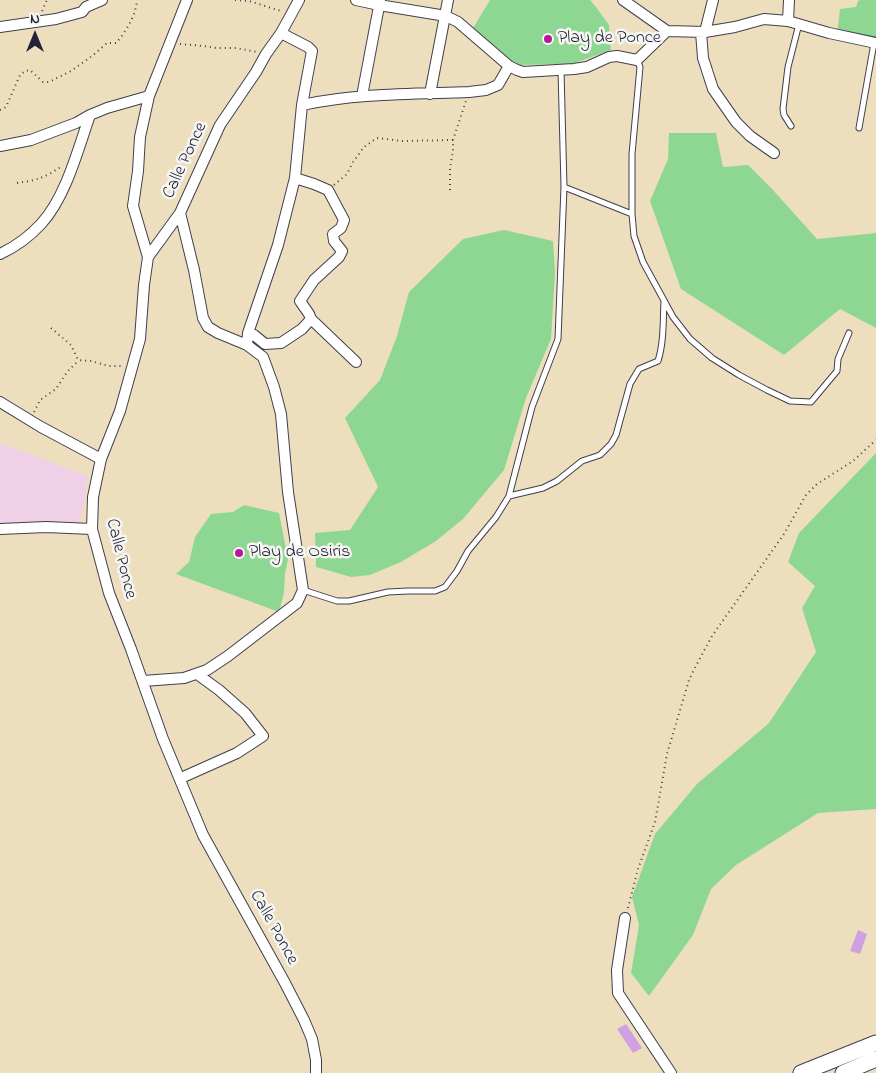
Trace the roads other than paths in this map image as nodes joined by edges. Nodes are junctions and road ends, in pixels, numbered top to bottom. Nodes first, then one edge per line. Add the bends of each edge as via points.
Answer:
1 (102, 0) edge
2 (187, 0) edge
3 (300, 0) edge
4 (356, 0) edge
5 (448, 0) edge
6 (623, 0) edge
7 (713, 0) edge
8 (789, 0) edge
9 (380, 3) edge
10 (446, 16) junction
11 (793, 22) junction
12 (0, 28) edge
13 (667, 31) junction
14 (703, 32) junction
15 (281, 34) junction
16 (875, 43) edge
17 (637, 60) junction
18 (509, 66) junction
19 (561, 70) junction
20 (430, 94) junction
21 (149, 96) junction
22 (362, 96) junction
23 (302, 105) junction
24 (90, 115) junction
25 (790, 126) dead end
26 (860, 128) dead end
27 (0, 146) edge
28 (774, 153) dead end
29 (295, 178) junction
30 (564, 187) junction
31 (180, 214) junction
32 (632, 214) junction
33 (0, 254) edge
34 (148, 257) junction
35 (664, 301) junction
36 (311, 319) junction
37 (849, 333) dead end
38 (248, 334) junction
39 (247, 345) junction
40 (356, 362) dead end
41 (0, 402) edge
42 (101, 459) junction
43 (509, 496) junction
44 (0, 529) edge
45 (92, 529) junction
46 (303, 590) junction
47 (197, 674) junction
48 (142, 680) junction
49 (181, 778) junction
50 (625, 918) road end
51 (876, 1043) edge
52 (876, 1059) edge
53 (316, 1073) edge
54 (671, 1073) edge
55 (801, 1073) edge
56 (844, 1073) edge

1 - 12 street via 82,12
2 - 21 street
3 - 15 street, Calle Ponce
4 - 9 street
5 - 10 street
6 - 13 street
7 - 14 street
8 - 11 street
9 - 10 street
9 - 22 street
10 - 18 street via 458,22
10 - 20 street
11 - 14 street via 764,19
11 - 16 street
11 - 25 lane via 783,108
13 - 14 street
13 - 17 street
14 - 28 street via 703,58 713,88 736,122
15 - 23 street via 312,51
15 - 31 street, Calle Ponce via 220,125
16 - 26 lane
17 - 19 street via 609,57 587,67
17 - 32 lane via 640,67 632,154
18 - 19 street via 523,72
18 - 20 street via 498,85 486,90
19 - 30 lane
20 - 22 street
21 - 24 street
21 - 34 street via 140,137 133,206
22 - 23 street
23 - 29 street
24 - 27 street via 31,140
24 - 33 street via 58,200 41,224
29 - 36 street via 328,190 344,220 341,228 333,234 342,251 339,257 314,280 300,302
29 - 38 street via 278,245
30 - 32 lane
30 - 43 lane via 558,339 532,407
31 - 34 street, Calle Ponce
31 - 39 street via 203,318 208,327
32 - 35 lane via 634,236 643,262
34 - 42 street, Calle Ponce via 140,339 120,411
35 - 37 lane via 690,339 712,358 790,401 811,402 816,397 837,371 838,358
35 - 43 lane via 658,360 639,370 630,384 611,444 600,455 582,460 557,481 543,488
36 - 38 street via 281,343 264,344
36 - 40 street
38 - 39 street
39 - 46 street via 263,357 281,414 288,492
41 - 42 street
42 - 45 street, Calle Ponce via 93,497
43 - 46 lane via 445,587 435,591 388,592 349,601 337,601
44 - 45 street
45 - 48 street, Calle Ponce via 109,593
46 - 47 street via 297,603 272,623 228,656
47 - 48 street via 184,678
47 - 49 street via 245,713 263,736 237,753
48 - 49 street, Calle Ponce
49 - 53 street, Calle Ponce via 204,835 304,1020 312,1039
50 - 54 street via 617,970 618,993
51 - 55 street
52 - 56 street

